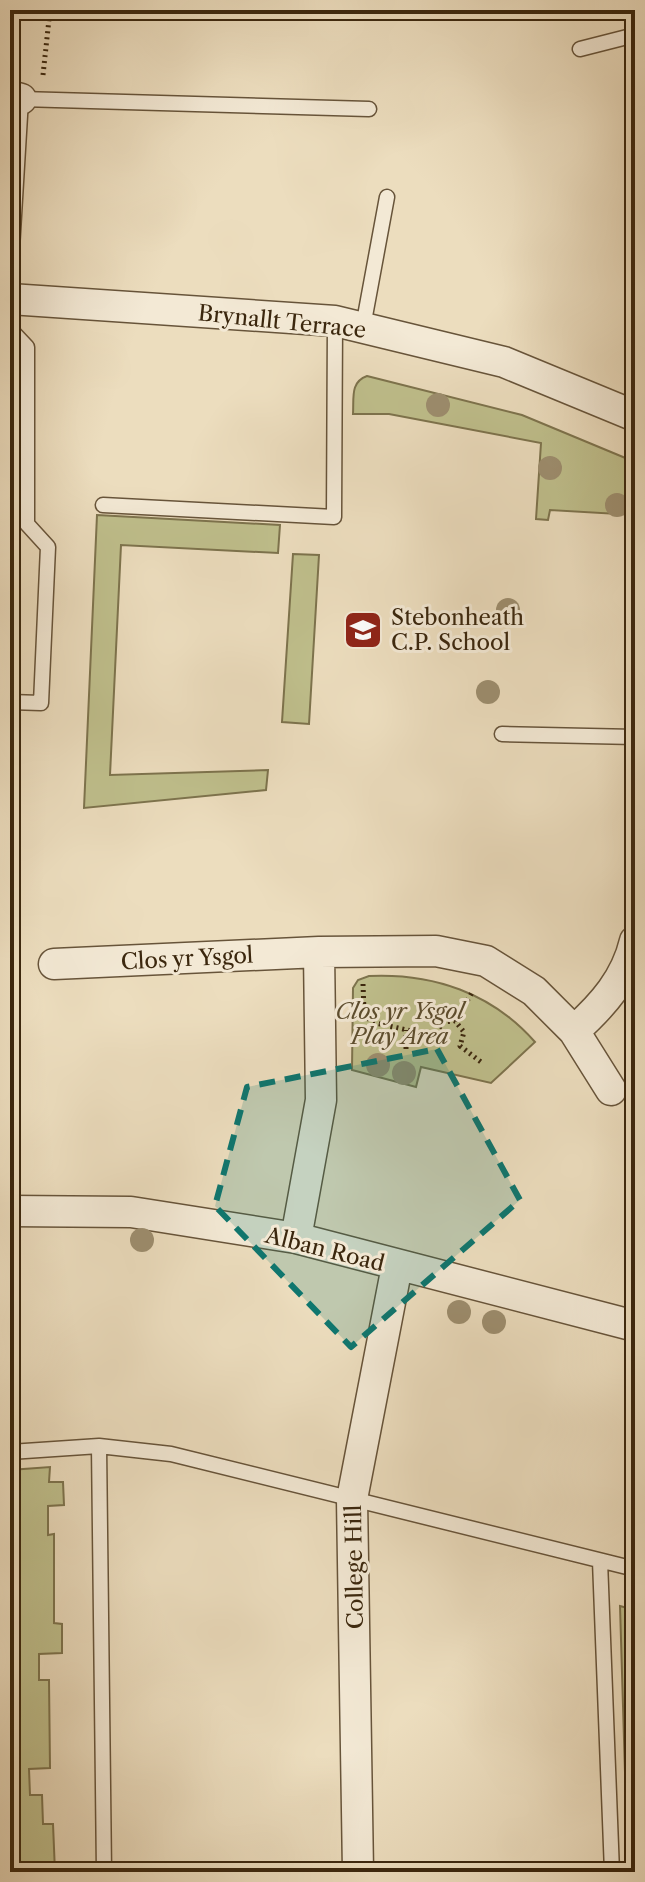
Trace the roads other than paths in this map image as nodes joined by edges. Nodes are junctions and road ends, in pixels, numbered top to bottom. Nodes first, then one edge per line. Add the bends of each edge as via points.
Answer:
1 (635, 35) edge
2 (580, 49) dead end
3 (15, 98) edge
4 (369, 109) dead end
5 (387, 197) dead end
6 (10, 282) edge
7 (10, 299) edge
8 (349, 324) junction
9 (10, 329) edge
10 (635, 416) edge
11 (103, 505) dead end
12 (10, 702) edge
13 (502, 734) dead end
14 (635, 737) edge
15 (635, 941) edge
16 (319, 952) junction
17 (54, 964) dead end
18 (574, 1031) junction
19 (611, 1090) dead end
20 (10, 1211) edge
21 (296, 1238) junction
22 (397, 1266) junction
23 (635, 1326) edge
24 (99, 1446) junction
25 (10, 1452) edge
26 (352, 1499) junction
27 (600, 1561) junction
28 (635, 1569) edge
29 (104, 1872) edge
30 (358, 1872) edge
31 (612, 1872) edge

1 - 2 lane
3 - 4 lane
3 - 6 lane
5 - 8 lane
7 - 8 street, Brynallt Terrace
8 - 10 street, Brynallt Terrace via 504,362
8 - 11 lane via 334,517
9 - 12 lane via 27,347 27,524 48,547 41,703
13 - 14 lane
15 - 18 street via 630,962 606,1002
16 - 17 street, Clos yr Ysgol
16 - 18 street, Clos yr Ysgol via 436,951 486,961 534,991
16 - 21 street via 321,1100
18 - 19 street, Clos yr Ysgol
20 - 21 street, Alban Road via 131,1212
21 - 22 street, Alban Road
22 - 23 street, Alban Road
22 - 26 street, College Hill
24 - 25 lane
24 - 26 lane via 171,1454
24 - 29 lane
26 - 27 lane
26 - 30 street, College Hill
27 - 28 lane
27 - 31 lane

